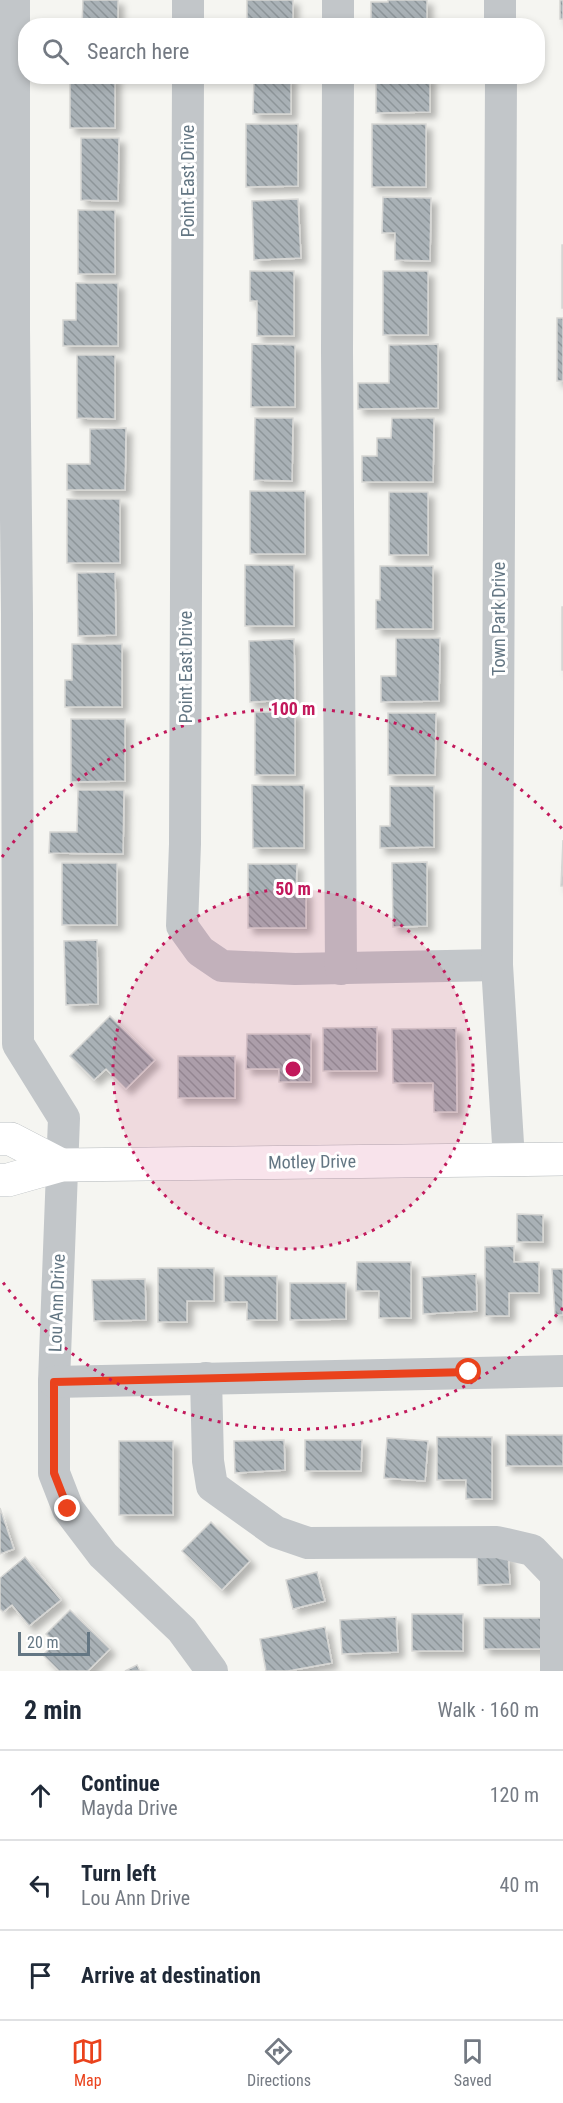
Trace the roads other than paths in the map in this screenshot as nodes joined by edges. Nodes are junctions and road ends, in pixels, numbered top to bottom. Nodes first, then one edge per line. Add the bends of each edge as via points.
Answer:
1 (14, 0) edge
2 (188, 0) edge
3 (338, 0) edge
4 (500, 0) edge
5 (188, 18) edge
6 (338, 18) edge
7 (500, 18) edge
8 (188, 84) edge
9 (338, 84) edge
10 (501, 84) edge
11 (497, 965) junction
12 (341, 969) junction
13 (0, 1139) edge
14 (563, 1159) edge
15 (509, 1160) junction
16 (61, 1165) junction
17 (0, 1180) edge
18 (563, 1371) edge
19 (206, 1378) junction
20 (54, 1382) junction
21 (213, 1671) edge
22 (556, 1671) edge

1 - 16 street, Lou Ann Drive via 18,1044 63,1118
2 - 5 street
3 - 6 street
4 - 7 street
8 - 12 street, Point East Drive via 182,926 200,951 222,966
9 - 12 street
10 - 11 street, Town Park Drive
11 - 12 street, Point East Drive
11 - 15 street, Town Park Drive
13 - 16 main road, Motley Drive via 11,1139
14 - 15 main road, Motley Drive
15 - 16 main road, Motley Drive
16 - 17 main road, Motley Drive
16 - 20 street, Lou Ann Drive
18 - 19 street
19 - 20 street
19 - 22 street via 212,1486 276,1532 308,1543 497,1542 532,1550 555,1575
20 - 21 street, Lou Ann Drive via 54,1473 68,1509 103,1555 182,1630

